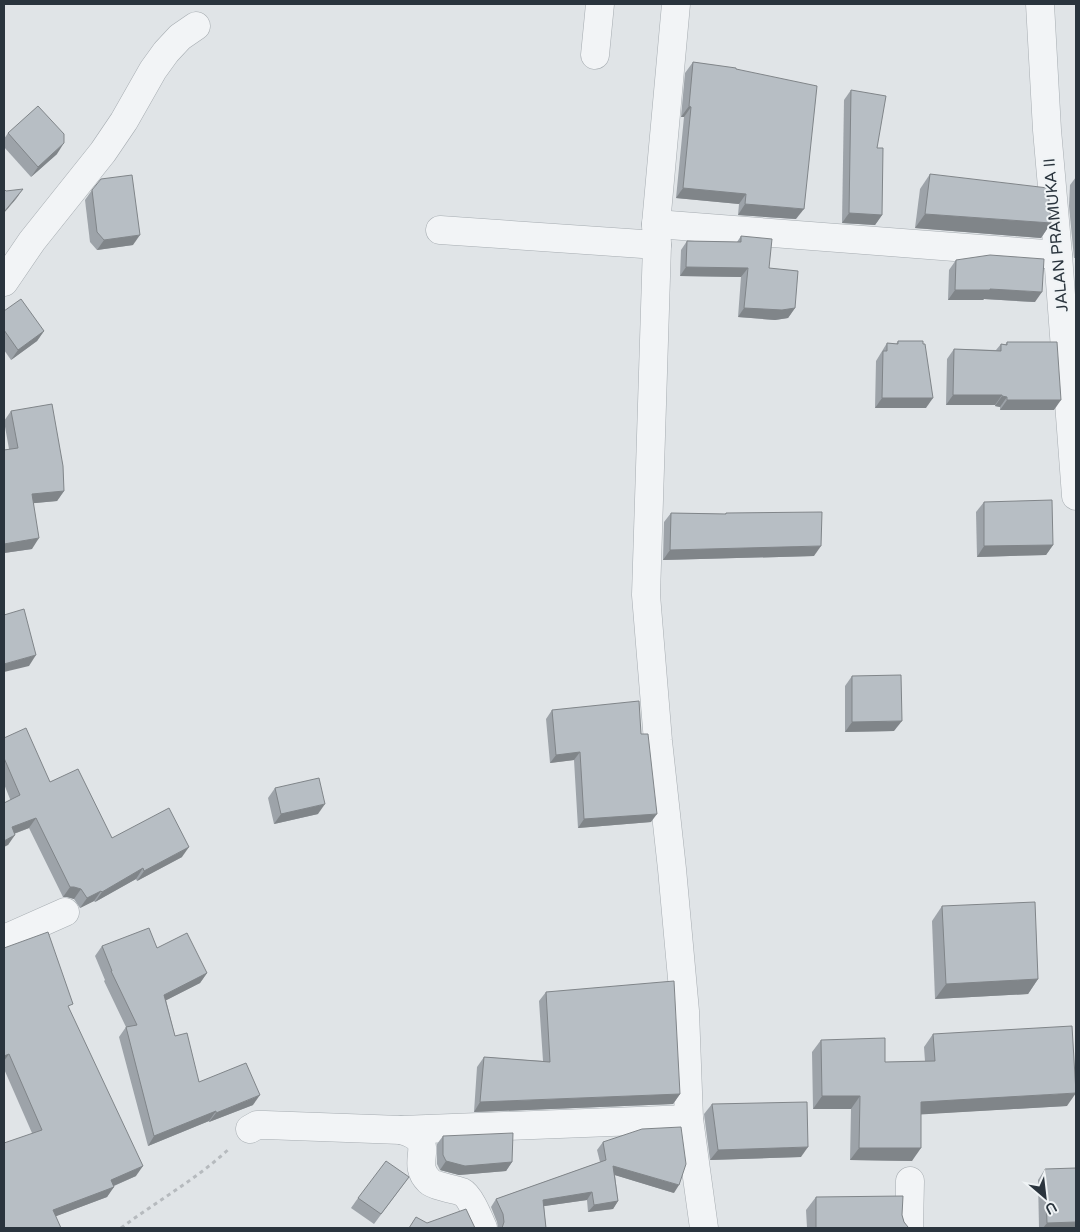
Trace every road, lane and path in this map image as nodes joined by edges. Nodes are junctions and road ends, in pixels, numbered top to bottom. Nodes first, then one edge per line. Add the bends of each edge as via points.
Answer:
1 (600, 4) edge
2 (676, 4) edge
3 (1040, 4) edge
4 (196, 26) dead end
5 (596, 55) dead end
6 (1066, 225) edge
7 (440, 230) dead end
8 (656, 234) junction
9 (1058, 255) junction
10 (4, 282) edge
11 (1076, 496) edge
12 (65, 912) dead end
13 (4, 939) edge
14 (689, 1119) junction
15 (250, 1129) joint
16 (401, 1130) junction
17 (910, 1181) dead end
18 (122, 1228) edge
19 (483, 1228) edge
20 (704, 1228) edge
21 (910, 1228) edge

1 - 5 street
2 - 8 street
3 - 6 street, JALAN PRAMUKA II via 1046,130
4 - 10 street via 166,52 103,152 32,241
6 - 9 street, JALAN PRAMUKA II
7 - 8 street
8 - 9 street
8 - 14 street via 646,595 685,1011
9 - 11 street, JALAN PRAMUKA II
12 - 13 street
14 - 16 street
14 - 20 street
15 - 16 street via 265,1124
15 - 18 path via 212,1165
16 - 19 street via 414,1133 420,1139 421,1160 428,1181 463,1192
17 - 21 street

